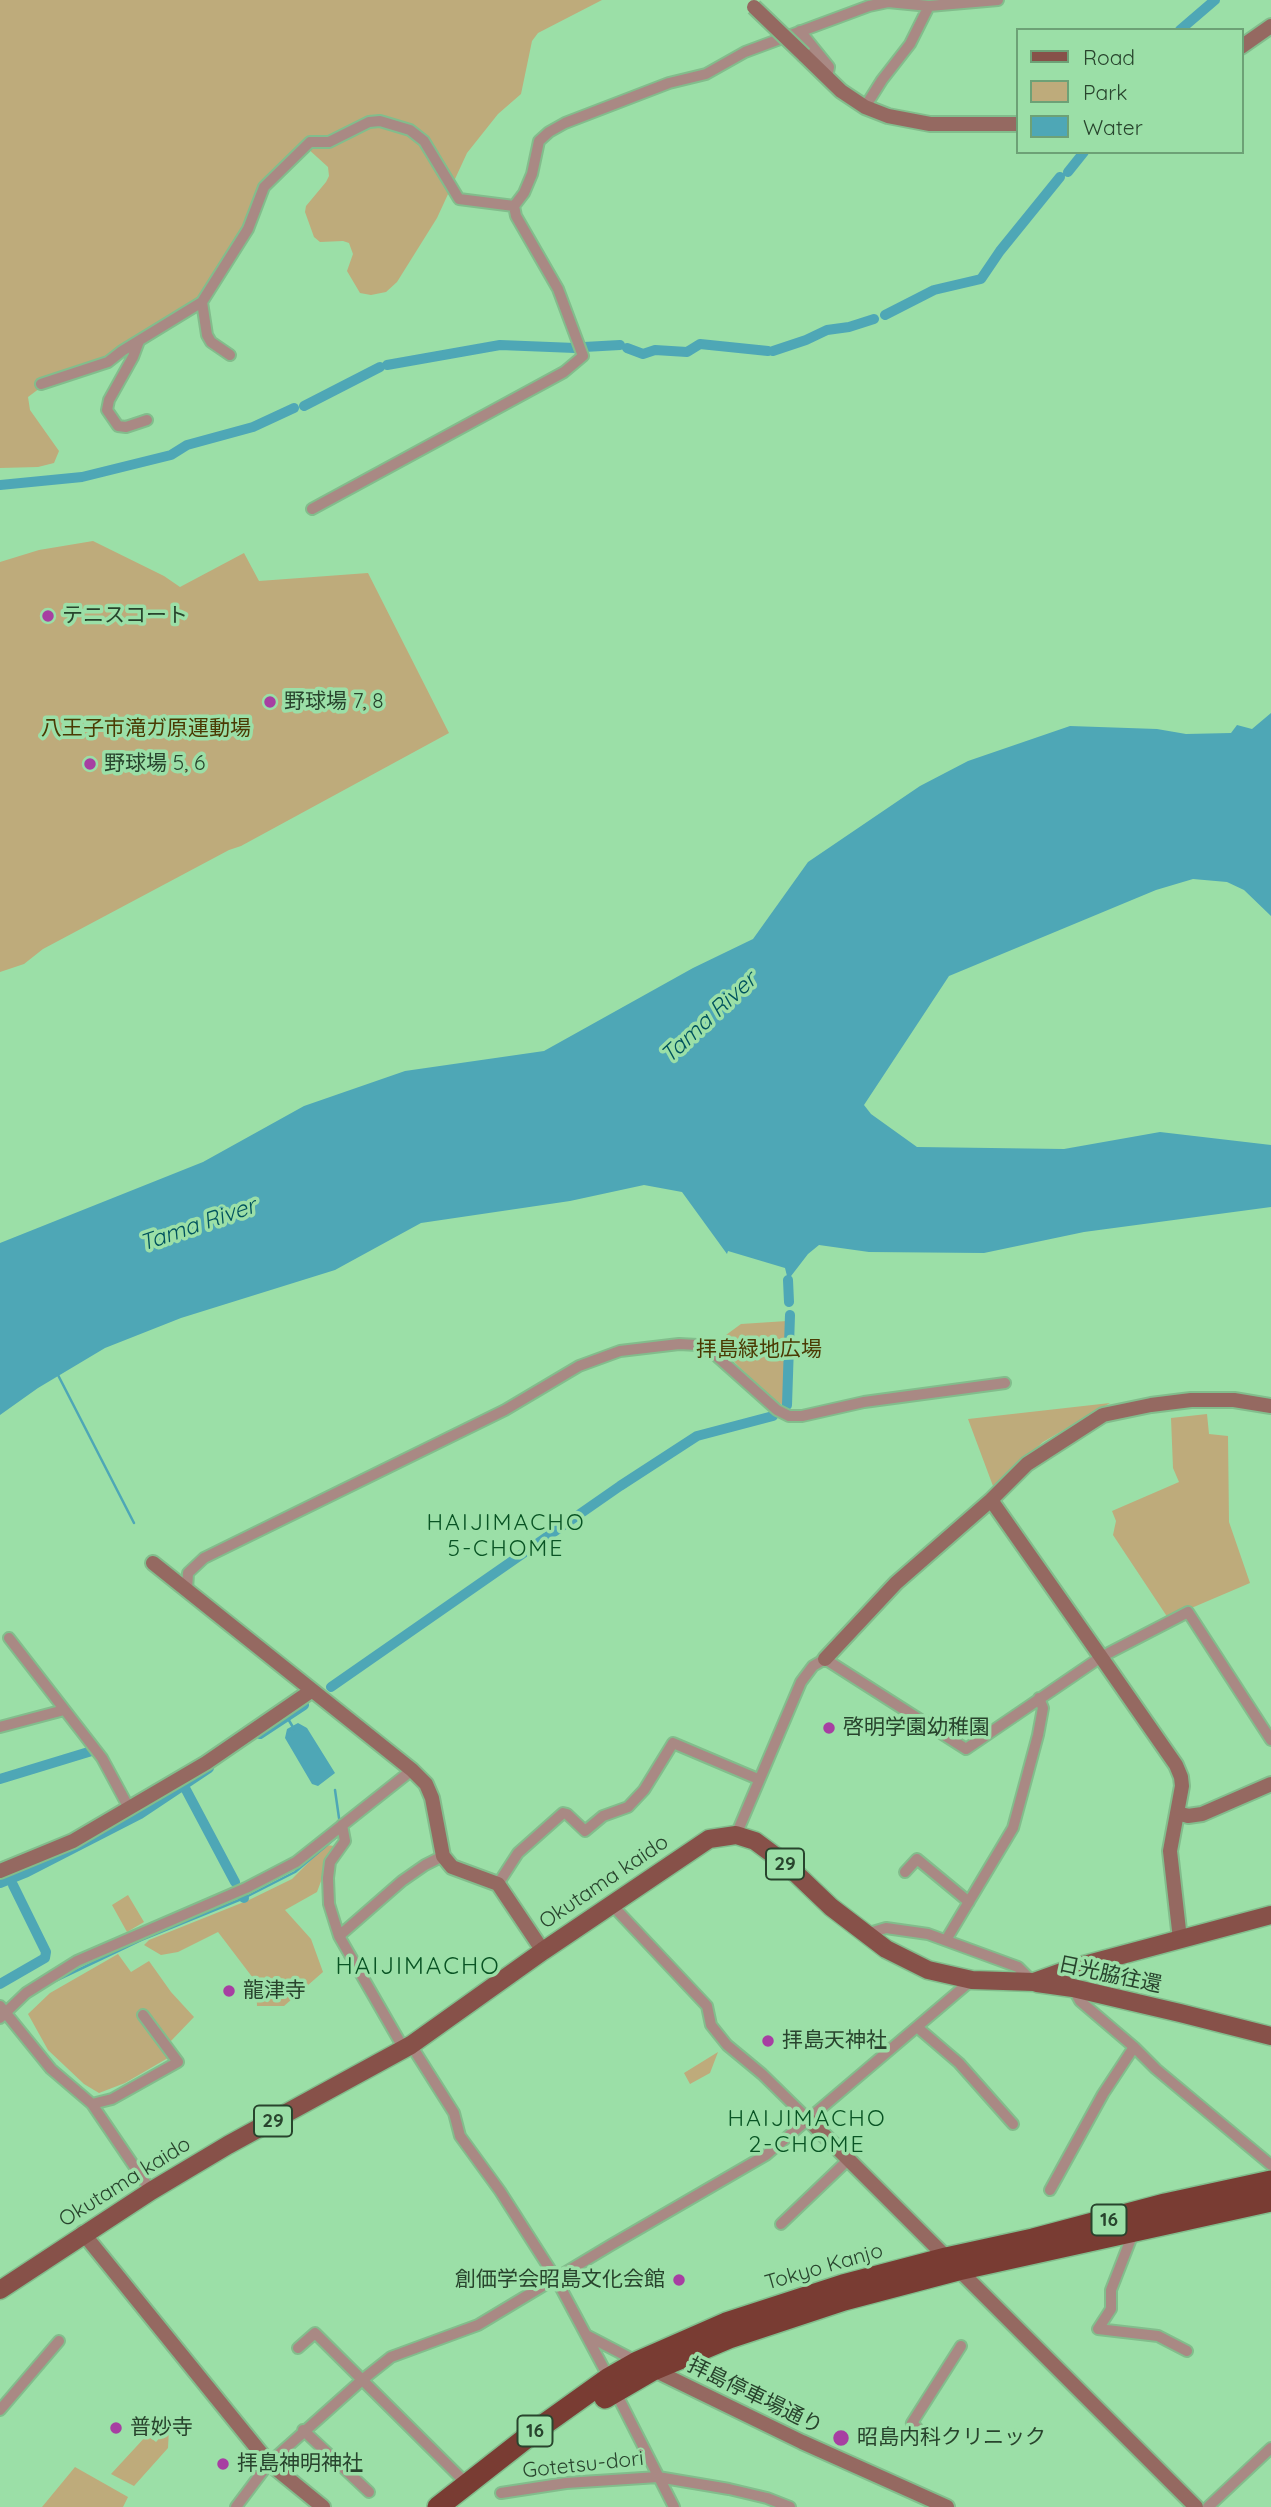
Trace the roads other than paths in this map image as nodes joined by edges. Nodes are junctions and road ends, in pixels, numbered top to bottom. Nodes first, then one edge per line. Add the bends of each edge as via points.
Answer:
1 (998, 0) edge
2 (751, 3) edge
3 (929, 6) junction
4 (1271, 26) edge
5 (800, 31) junction
6 (1243, 46) edge
7 (827, 78) junction
8 (865, 107) junction
9 (1016, 124) edge
10 (514, 206) junction
11 (202, 302) junction
12 (139, 341) junction
13 (230, 355) dead end
14 (41, 384) dead end
15 (147, 420) dead end
16 (312, 509) dead end
17 (1005, 1383) dead end
18 (1271, 1406) edge
19 (991, 1500) junction
20 (153, 1563) dead end
21 (187, 1590) junction
22 (9, 1638) dead end
23 (1101, 1657) junction
24 (825, 1659) junction
25 (312, 1691) junction
26 (1038, 1698) junction
27 (64, 1710) junction
28 (0, 1727) edge
29 (1271, 1740) edge
30 (412, 1770) junction
31 (758, 1779) junction
32 (1271, 1784) edge
33 (129, 1808) junction
34 (1178, 1813) junction
35 (342, 1825) junction
36 (736, 1835) junction
37 (443, 1856) junction
38 (0, 1871) edge
39 (905, 1872) dead end
40 (498, 1884) junction
41 (969, 1902) junction
42 (611, 1904) junction
43 (1271, 1914) edge
44 (866, 1934) junction
45 (339, 1936) junction
46 (1180, 1939) junction
47 (946, 1940) junction
48 (544, 1951) junction
49 (972, 1980) junction
50 (1034, 1982) junction
51 (1073, 1988) junction
52 (4, 2014) edge
53 (143, 2015) dead end
54 (917, 2027) junction
55 (1271, 2036) edge
56 (407, 2047) junction
57 (1134, 2047) junction
58 (92, 2104) junction
59 (809, 2120) junction
60 (1013, 2124) dead end
61 (848, 2160) junction
62 (1271, 2165) edge
63 (1271, 2180) edge
64 (1050, 2190) dead end
65 (150, 2191) junction
66 (1271, 2201) edge
67 (781, 2224) dead end
68 (1134, 2231) junction
69 (83, 2234) junction
70 (952, 2264) junction
71 (555, 2277) junction
72 (0, 2290) edge
73 (586, 2335) junction
74 (59, 2341) dead end
75 (961, 2346) dead end
76 (298, 2348) dead end
77 (1187, 2351) dead end
78 (645, 2366) junction
79 (362, 2380) junction
80 (612, 2385) junction
81 (0, 2410) edge
82 (917, 2428) dead end
83 (303, 2430) junction
84 (1271, 2448) edge
85 (269, 2463) junction
86 (658, 2477) junction
87 (466, 2483) junction
88 (369, 2492) dead end
89 (501, 2493) dead end
90 (236, 2507) edge
91 (323, 2507) edge
92 (438, 2507) edge
93 (457, 2507) edge
94 (674, 2507) edge
95 (790, 2507) edge
96 (947, 2507) edge
97 (1196, 2507) edge
98 (1208, 2507) edge

1 - 3 street
2 - 7 street, bridge
3 - 5 street via 888,2
3 - 8 street via 910,44
4 - 6 street
5 - 7 street via 829,67
5 - 10 street via 745,52 706,74 670,83 549,132 539,141 533,174
7 - 8 street
8 - 9 street via 930,124
10 - 11 street via 459,199 422,138 410,130 369,122 329,142 307,144 269,181 248,229
10 - 16 street via 558,289 583,356 564,372
11 - 12 street
11 - 13 street via 207,335
12 - 14 street via 108,362
12 - 15 street via 107,411 118,426
17 - 21 street via 789,1416 698,1345 620,1352 579,1366 505,1410 204,1558 188,1573
18 - 19 street via 1191,1400 1103,1415 1027,1464
19 - 23 street
19 - 24 street via 896,1583
20 - 21 street
21 - 25 street
22 - 27 street
23 - 26 street
23 - 29 street via 1188,1612
23 - 34 street via 1176,1765 1182,1786
24 - 26 street via 966,1749
24 - 31 street via 801,1682
25 - 30 street
25 - 33 street via 206,1763
26 - 41 street via 1043,1708 1038,1735 1013,1828
27 - 28 street
27 - 33 street via 102,1758
30 - 35 street
30 - 37 street via 432,1798
31 - 36 street
31 - 40 street via 673,1743 628,1807 603,1816 585,1831 562,1813 517,1853
32 - 34 street via 1202,1815
33 - 38 street via 73,1841
34 - 46 street via 1170,1851
35 - 45 street via 345,1841 330,1862 328,1878 329,1904
35 - 52 street via 296,1862 246,1888 59,1971
36 - 42 main road, Okutama kaido / 29 via 709,1839
36 - 44 main road, 29 via 765,1846
37 - 40 street via 452,1867
37 - 45 street via 402,1881
39 - 41 street via 917,1859
40 - 48 street
41 - 47 street
42 - 48 main road, Okutama kaido / 29
42 - 59 street via 707,2006 710,2025 727,2045
43 - 46 main road, 29
44 - 47 street, 日光脇往還 via 886,1928
44 - 49 main road, 29 via 928,1970
45 - 56 street
46 - 50 main road, 29
47 - 50 street, 日光脇往還 via 1018,1967
48 - 56 main road, Okutama kaido / 29
49 - 50 main road, 29
49 - 54 street
50 - 51 main road, 日光脇往還 / 29
51 - 55 main road, 日光脇往還 / 29
51 - 57 street via 1080,2001
52 - 58 street via 51,2069
53 - 58 street via 178,2062 112,2099
54 - 59 street
54 - 60 street via 959,2063
56 - 65 main road, Okutama kaido / 29
56 - 71 street via 454,2113 460,2136
57 - 62 street
57 - 64 street
58 - 65 street
59 - 61 street
59 - 71 street via 766,2155
61 - 67 street
61 - 70 street
63 - 70 highway, Tokyo Kanjo / 16 via 1165,2204
65 - 69 main road, Okutama kaido / 29
66 - 68 highway, Tokyo Kanjo / 16
68 - 70 highway, Tokyo Kanjo / 16
68 - 77 street via 1111,2290 1111,2309 1098,2329 1158,2336
69 - 72 main road, Okutama kaido / 29
69 - 85 street
70 - 78 highway, Tokyo Kanjo / 16 via 843,2285 726,2323
70 - 97 street
71 - 73 street
71 - 79 street via 478,2325 391,2357
73 - 78 street, 拝島停車場通り
73 - 80 street
74 - 81 street
75 - 82 street via 912,2423
76 - 79 street via 315,2333
78 - 80 highway, Tokyo Kanjo / 16
78 - 96 street, 拝島停車場通り
79 - 83 street
79 - 87 street
80 - 86 street
80 - 87 highway, Tokyo Kanjo / 16
80 - 93 highway, Tokyo Kanjo / 16
83 - 85 street
83 - 88 street
84 - 98 street
85 - 90 street
85 - 91 street
86 - 89 street, Gotetsu-dori
86 - 94 street
86 - 95 street, Gotetsu-dori via 729,2488
87 - 92 highway, Tokyo Kanjo / 16

